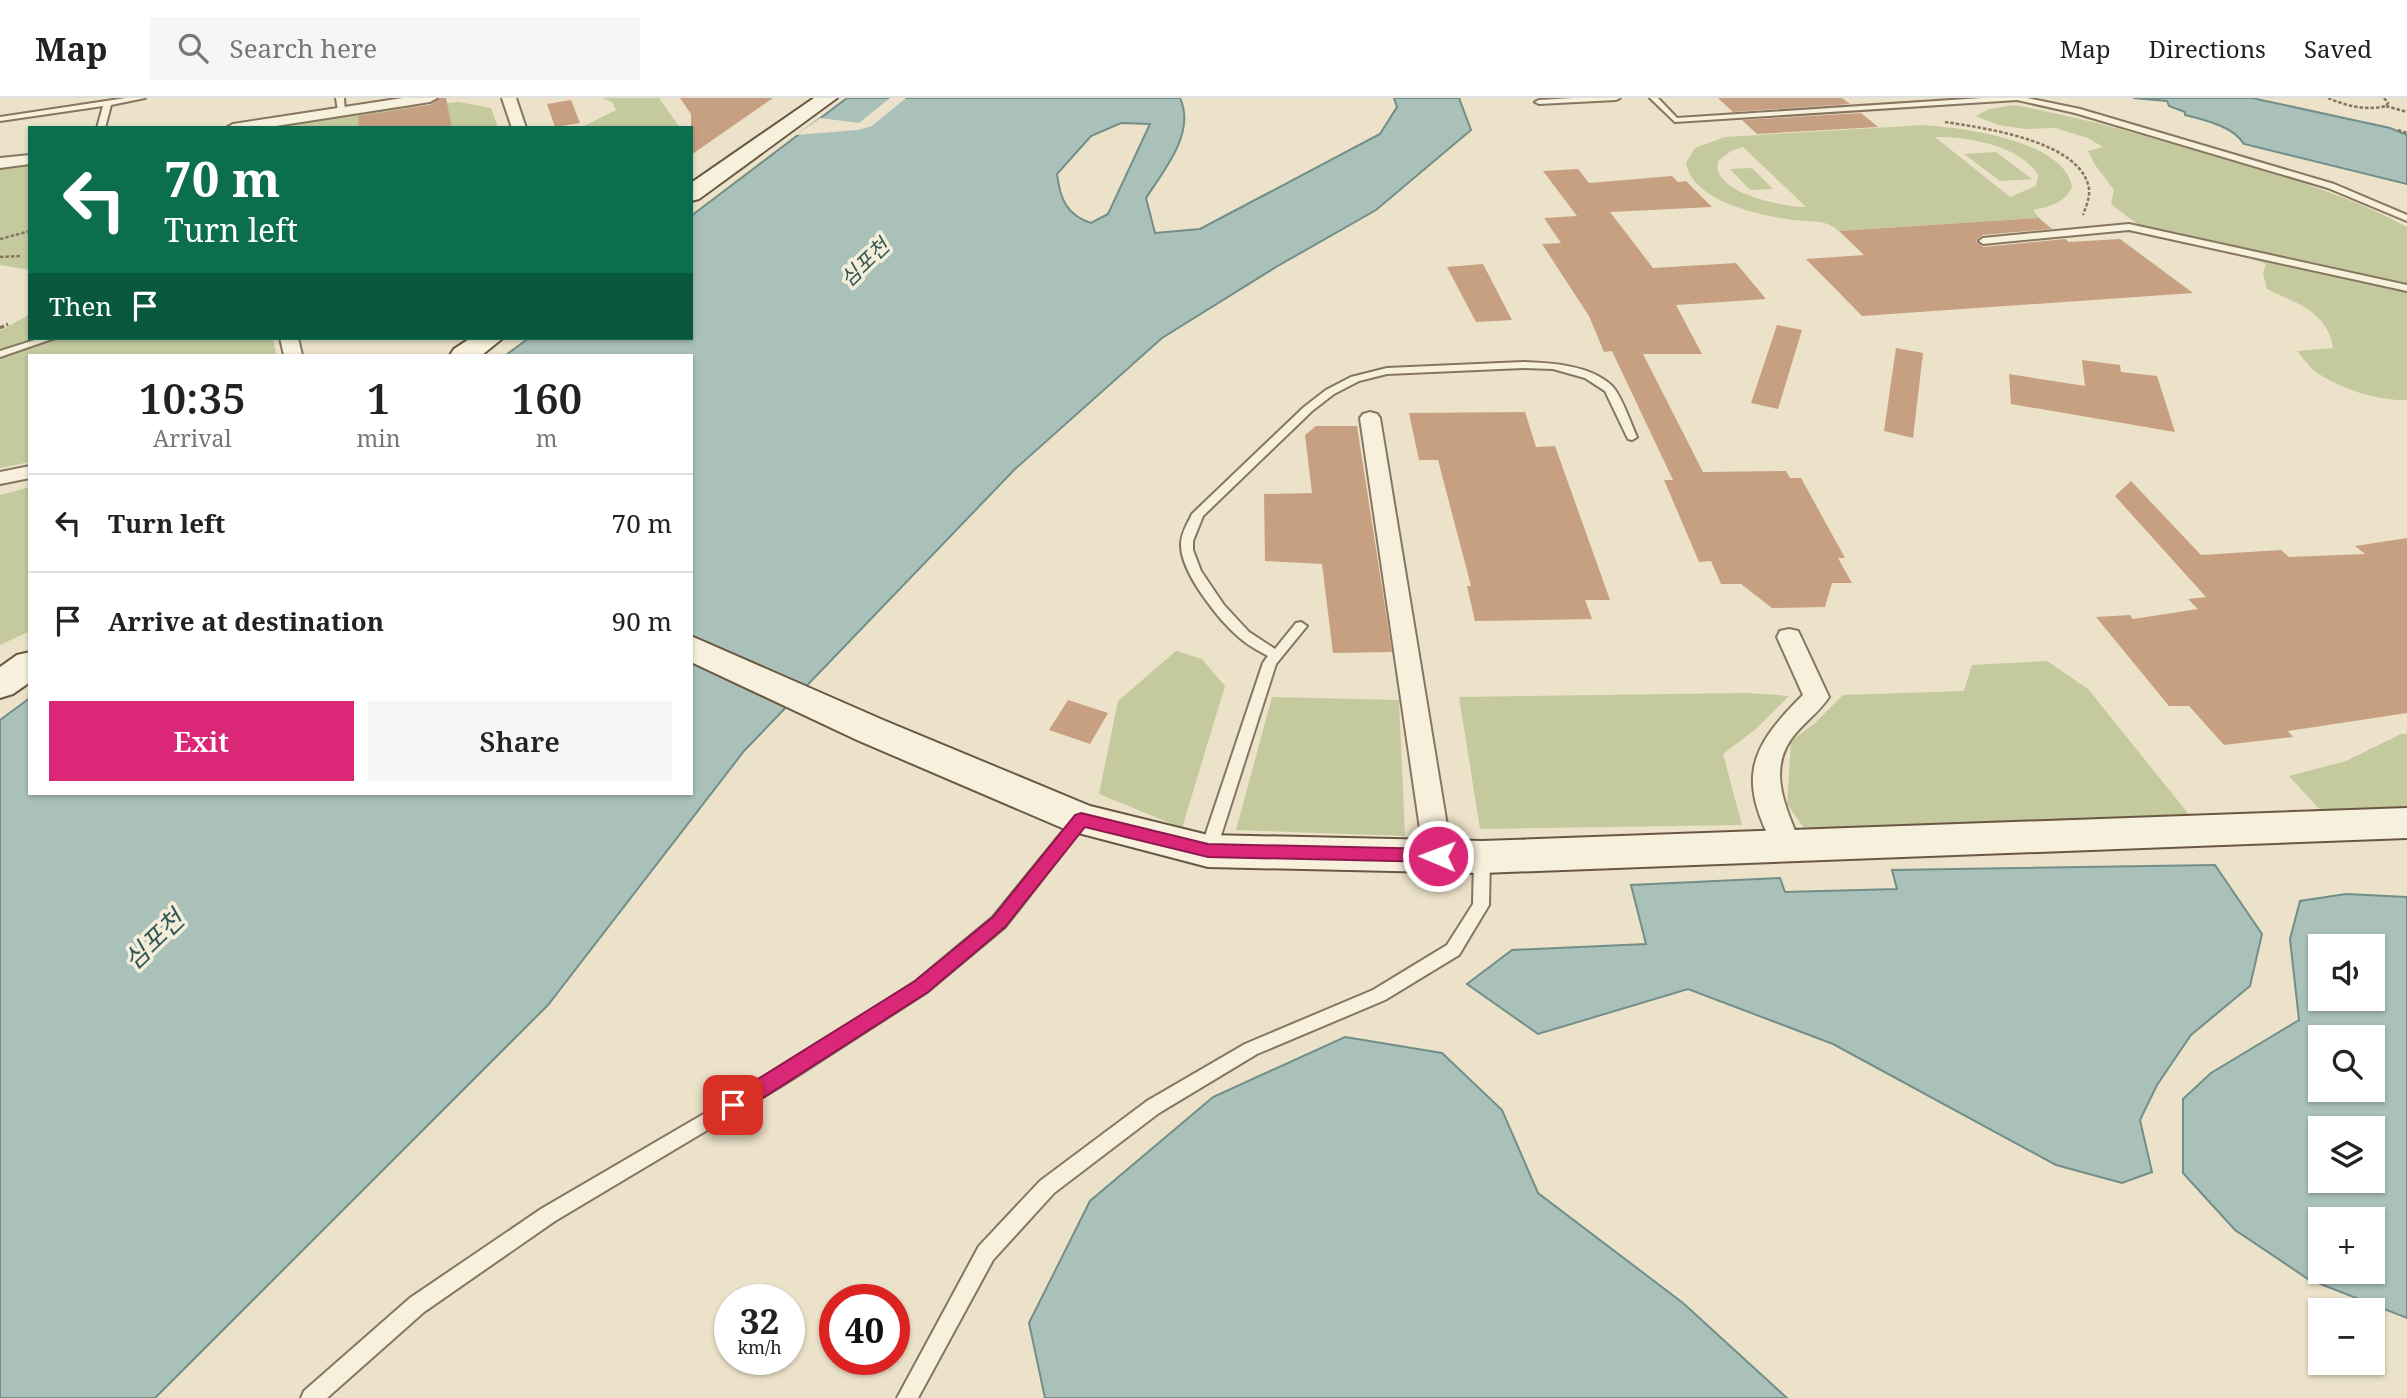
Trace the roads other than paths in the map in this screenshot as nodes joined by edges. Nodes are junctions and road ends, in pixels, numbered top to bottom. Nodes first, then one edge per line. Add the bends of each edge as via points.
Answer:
1 (141, 98) edge
2 (430, 98) edge
3 (509, 98) edge
4 (827, 98) edge
5 (1616, 98) edge
6 (1654, 98) edge
7 (1994, 99) edge
8 (1539, 102) dead end
9 (108, 103) junction
10 (341, 105) edge
11 (0, 119) edge
12 (102, 126) edge
13 (242, 126) edge
14 (518, 126) edge
15 (28, 159) edge
16 (0, 163) edge
17 (693, 193) edge
18 (2407, 218) edge
19 (1983, 241) dead end
20 (2407, 288) edge
21 (44, 340) edge
22 (486, 340) edge
23 (0, 354) edge
24 (465, 354) edge
25 (1370, 418) dead end
26 (1632, 438) dead end
27 (28, 471) edge
28 (0, 478) edge
29 (1301, 626) dead end
30 (1789, 637) dead end
31 (693, 649) edge
32 (1276, 655) junction
33 (28, 665) edge
34 (0, 685) edge
35 (1081, 819) junction
36 (2407, 822) edge
37 (1787, 845) junction
38 (1208, 851) junction
39 (1438, 856) junction
40 (1482, 857) junction
41 (311, 1398) edge
42 (907, 1398) edge

1 - 9 lane
2 - 10 street
3 - 14 street
4 - 17 street
5 - 8 lane
6 - 7 lane via 1675,120
7 - 18 lane via 2017,99 2090,115 2331,186
9 - 11 lane
9 - 12 lane
10 - 13 street
15 - 16 street
19 - 20 lane via 2129,227
21 - 23 lane
22 - 24 street
25 - 39 street
26 - 32 lane via 1609,389 1588,376 1553,366 1387,371 1330,391 1198,514 1189,533 1186,549 1196,571 1231,624
27 - 28 street
29 - 32 lane
30 - 37 street via 1816,697 1781,733 1763,780
31 - 35 street
32 - 38 lane
33 - 34 street
35 - 38 street
35 - 41 lane via 999,922 921,987 780,1078 548,1215 417,1306
36 - 37 street
37 - 40 street
38 - 39 street
39 - 40 street
40 - 42 lane via 1480,905 1453,950 1379,995 1251,1049 1153,1107 1047,1187 986,1253

